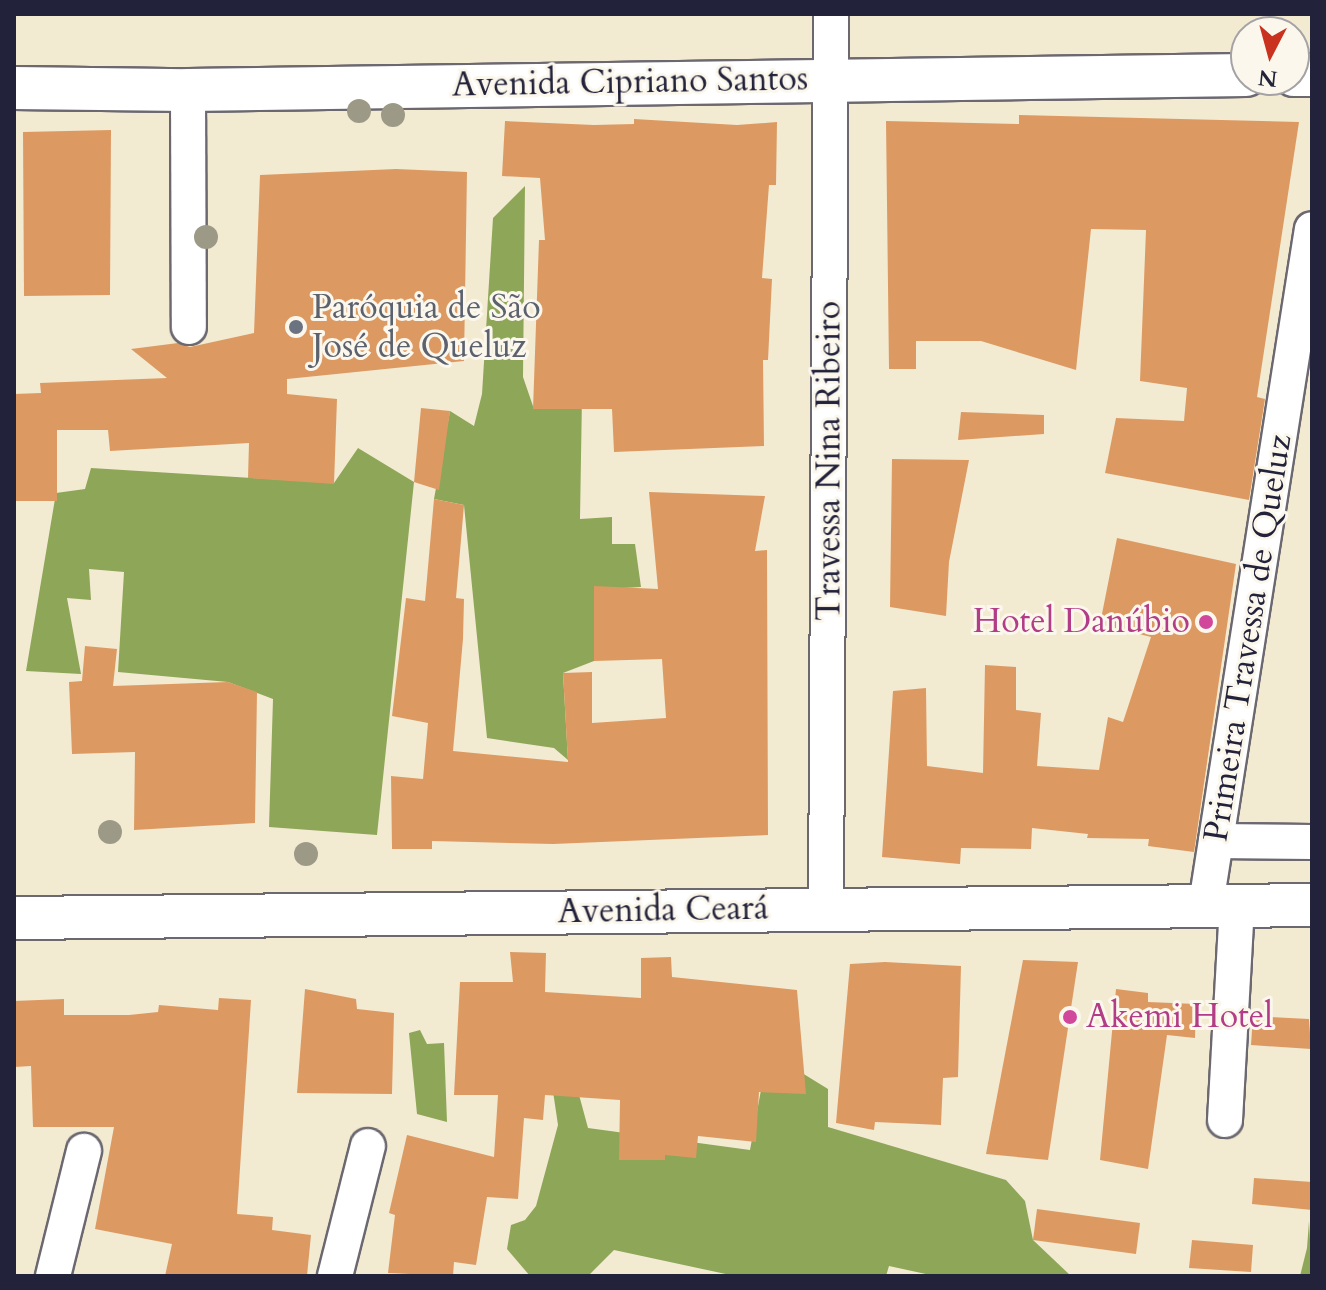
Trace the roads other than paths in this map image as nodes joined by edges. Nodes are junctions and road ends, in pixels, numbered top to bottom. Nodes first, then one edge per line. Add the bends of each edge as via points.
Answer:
1 (831, 14) edge
2 (1230, 75) edge
3 (831, 79) junction
4 (14, 88) edge
5 (188, 90) junction
6 (1312, 229) edge
7 (189, 327) dead end
8 (1216, 841) junction
9 (1312, 842) edge
10 (1221, 905) junction
11 (1312, 905) edge
12 (826, 908) junction
13 (14, 918) edge
14 (1225, 1120) dead end
15 (368, 1146) dead end
16 (84, 1151) dead end
17 (53, 1276) edge
18 (335, 1276) edge

1 - 3 street, Travessa Nina Ribeiro
2 - 3 main road, Avenida Cipriano Santos
3 - 5 main road, Avenida Cipriano Santos
3 - 12 street, Travessa Nina Ribeiro
4 - 5 main road, Avenida Cipriano Santos
5 - 7 street
6 - 8 street, Primeira Travessa de Queluz
8 - 9 street
8 - 10 street, Primeira Travessa de Queluz
10 - 11 main road, Avenida Ceará
10 - 12 main road, Avenida Ceará
10 - 14 street, Primeira Travessa de Queluz
12 - 13 main road, Avenida Ceará
15 - 18 street
16 - 17 street

